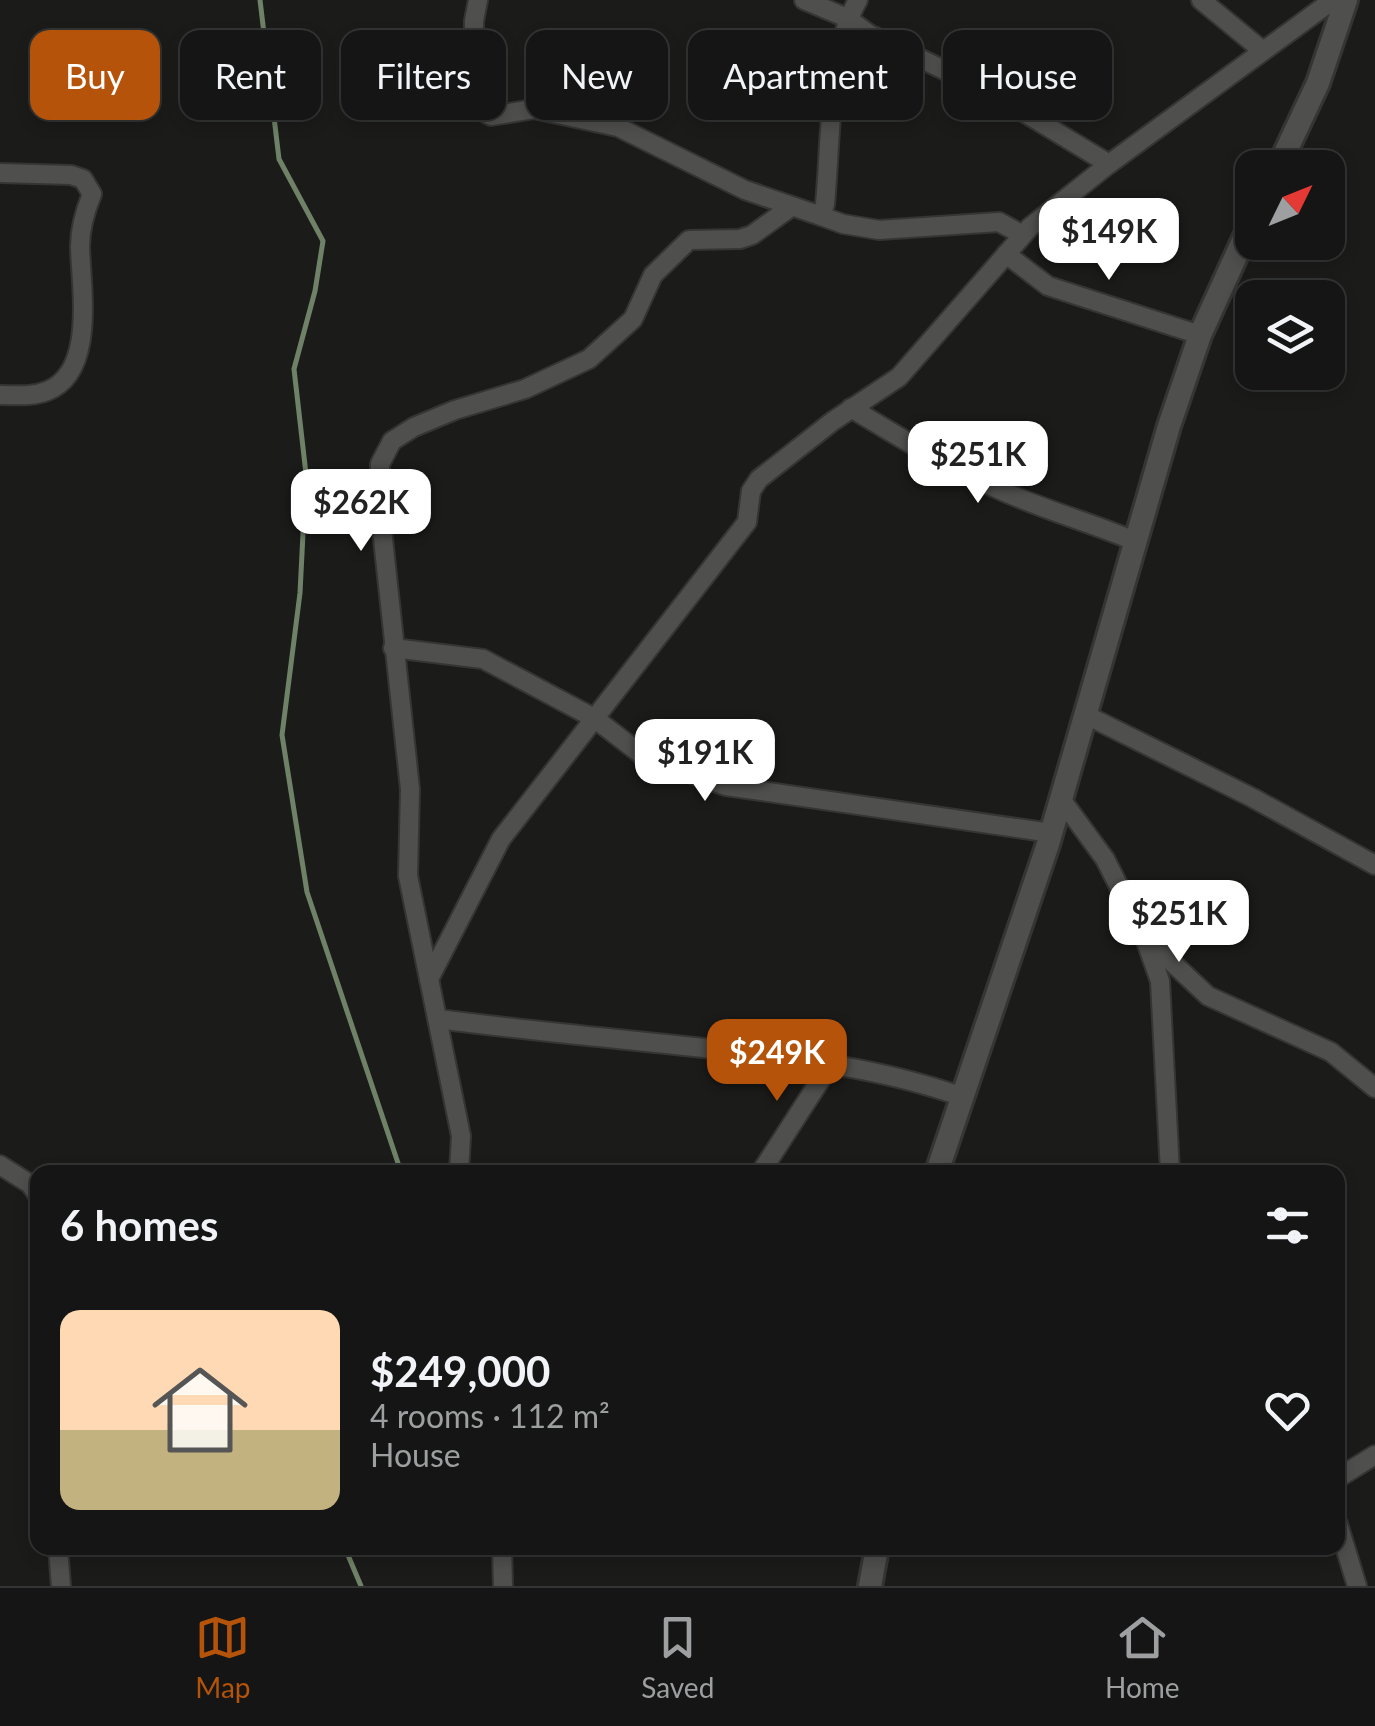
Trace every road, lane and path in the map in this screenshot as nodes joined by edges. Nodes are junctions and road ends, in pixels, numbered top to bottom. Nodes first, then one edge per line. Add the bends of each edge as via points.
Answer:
1 (478, 0) edge
2 (804, 0) edge
3 (858, 0) edge
4 (1201, 0) edge
5 (1343, 0) edge
6 (847, 18) junction
7 (1262, 51) junction
8 (1286, 150) edge
9 (1109, 164) junction
10 (0, 173) edge
11 (790, 207) junction
12 (822, 216) junction
13 (1022, 234) junction
14 (1006, 254) junction
15 (1235, 258) edge
16 (1200, 335) junction
17 (0, 395) edge
18 (851, 408) junction
19 (1137, 542) junction
20 (393, 648) junction
21 (1084, 714) junction
22 (594, 718) junction
23 (1060, 799) junction
24 (1051, 833) junction
25 (1375, 865) edge
26 (1144, 936) junction
27 (430, 980) junction
28 (438, 1019) junction
29 (832, 1062) junction
30 (1375, 1088) edge
31 (962, 1097) junction
32 (0, 1164) edge
33 (459, 1165) edge
34 (766, 1165) edge
35 (939, 1165) edge
36 (1170, 1165) edge
37 (30, 1187) edge
38 (1375, 1455) edge
39 (1345, 1474) edge
40 (1345, 1547) edge
41 (59, 1555) edge
42 (502, 1555) edge
43 (876, 1555) edge
44 (61, 1586) edge
45 (503, 1586) edge
46 (870, 1586) edge
47 (1357, 1586) edge

1 - 11 street via 473,86 482,111 491,116 534,109 618,128
2 - 6 street
3 - 6 street
4 - 7 street
5 - 7 street
5 - 8 street via 1318,83
6 - 9 street via 992,93
6 - 12 street
7 - 9 street
9 - 13 street
10 - 17 street via 70,175 83,179 92,194 82,220 84,285 75,362 66,380 50,390
11 - 12 street
11 - 20 street via 740,239 705,237 679,246 654,276 633,320 589,359 392,441 380,464 380,510
12 - 13 street via 879,230 999,222
13 - 14 street
14 - 16 street via 1048,286
14 - 18 street via 899,378
15 - 16 street
16 - 19 street
18 - 19 street via 1001,491
18 - 22 street via 759,480 747,522
19 - 21 street
20 - 22 street via 483,659
20 - 27 street via 410,790 408,876
21 - 23 street
21 - 25 street
22 - 24 street via 646,758 726,786
22 - 27 street via 502,840
23 - 24 street
23 - 26 street via 1105,859
24 - 31 street
26 - 30 street via 1208,996 1331,1052
26 - 36 street via 1160,981
27 - 28 street
28 - 29 street
28 - 33 street via 461,1136
29 - 31 street
29 - 34 street
31 - 35 street
32 - 37 street
38 - 39 street
40 - 47 street
41 - 44 street
42 - 45 street
43 - 46 street

